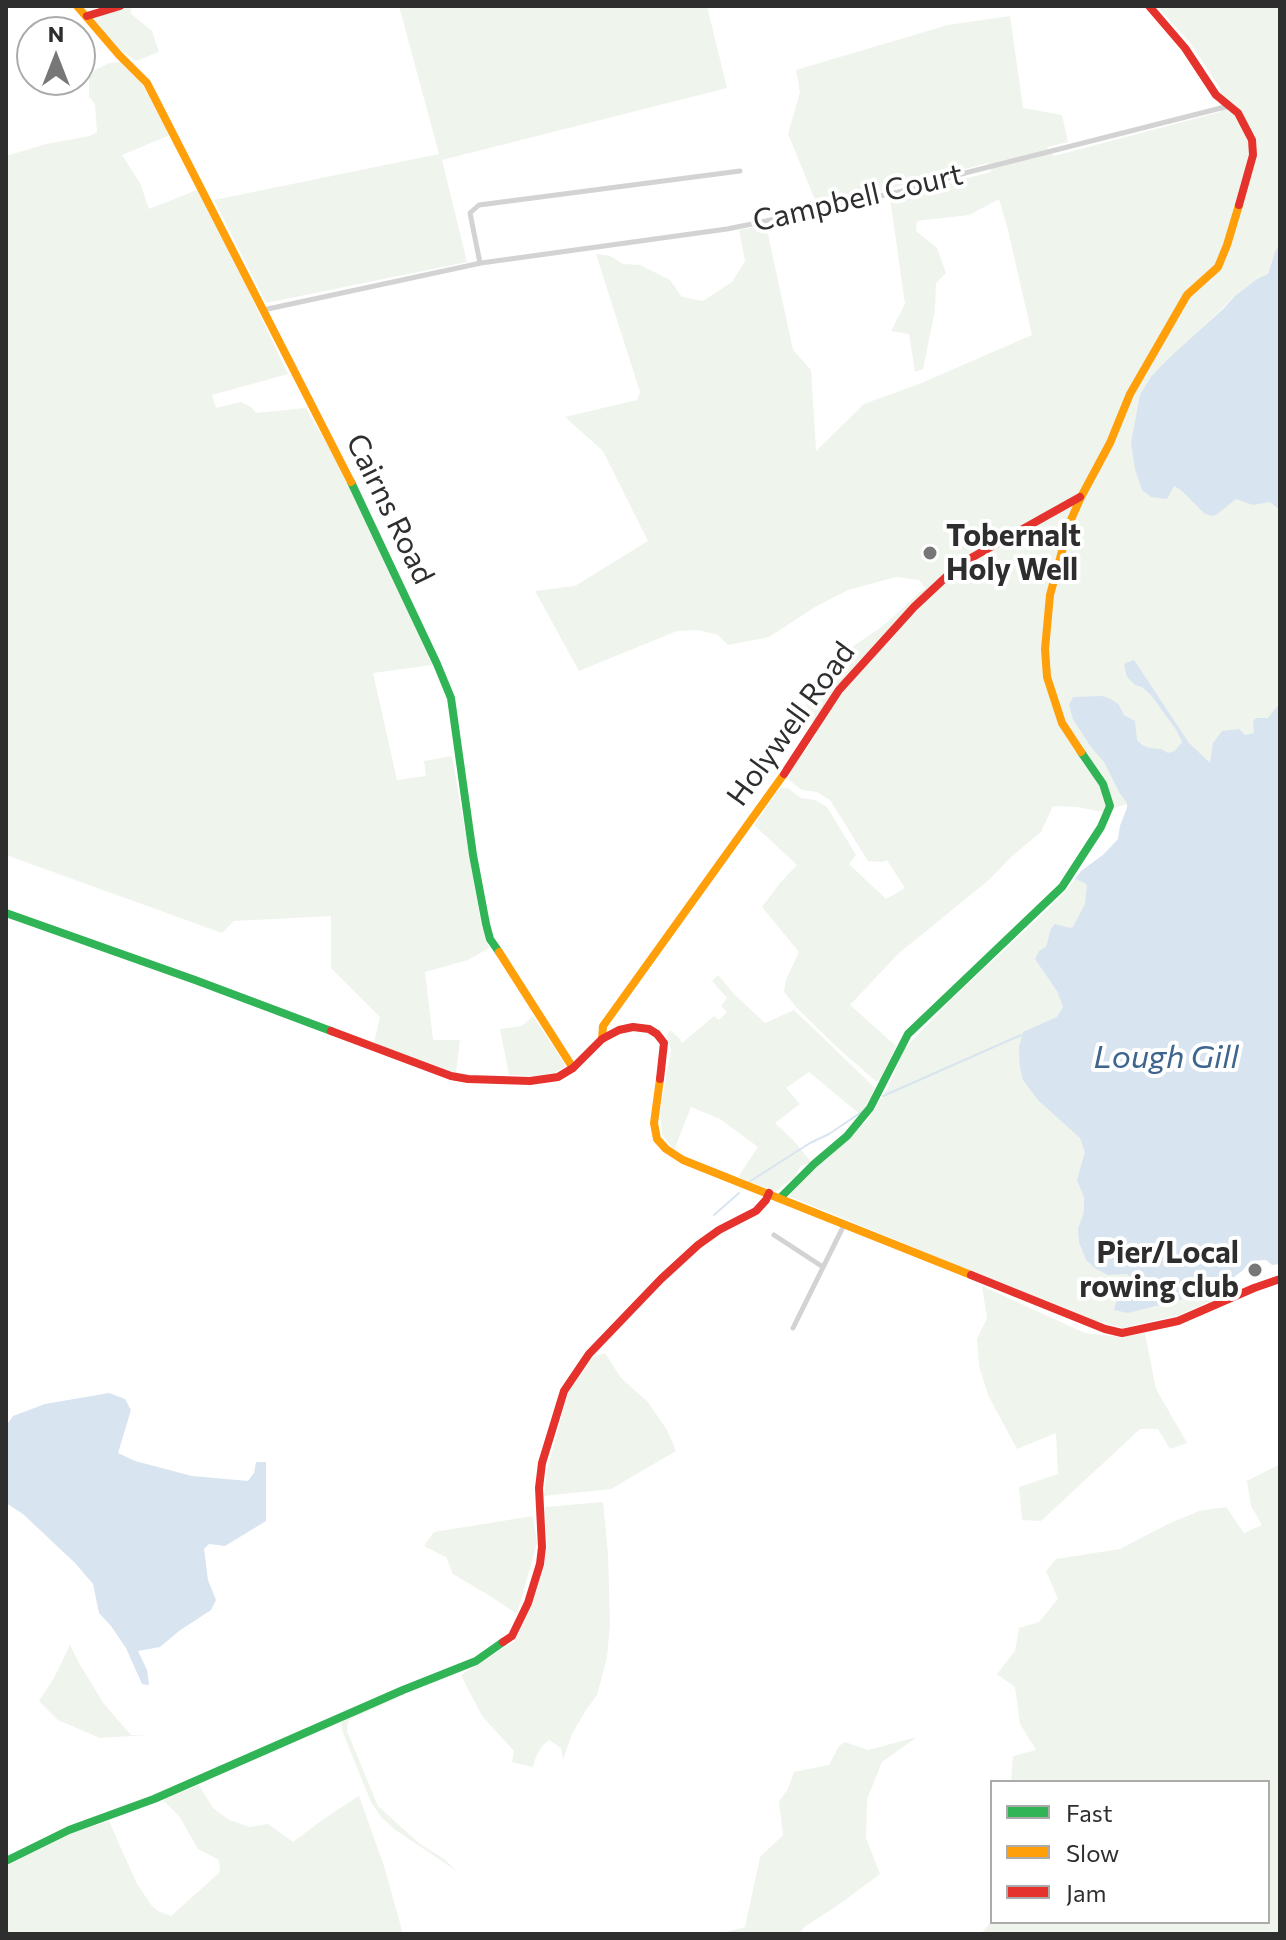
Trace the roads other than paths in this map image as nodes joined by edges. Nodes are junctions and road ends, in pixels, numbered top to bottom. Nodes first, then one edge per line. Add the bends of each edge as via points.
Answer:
1 (77, 6) edge
2 (120, 6) edge
3 (1149, 6) edge
4 (87, 16) joint
5 (96, 27) edge
6 (1230, 106) junction
7 (740, 171) dead end
8 (481, 263) junction
9 (263, 310) junction
10 (1081, 497) junction
11 (6, 913) edge
12 (602, 1039) junction
13 (573, 1068) junction
14 (769, 1193) junction
15 (780, 1198) junction
16 (844, 1224) junction
17 (774, 1235) dead end
18 (823, 1267) junction
19 (1280, 1279) edge
20 (793, 1328) dead end
21 (6, 1861) edge

1 - 4 street, Cairns Road
2 - 4 street
3 - 6 street
5 - 9 street, Cairns Road via 147,83
6 - 8 street, Campbell Court via 757,223
6 - 10 street via 1247,126 1253,155 1227,245 1218,267 1187,295 1157,345
7 - 8 street, Campbell Court via 479,205 470,213
8 - 9 street, Campbell Court
9 - 13 street, Cairns Road via 339,457 451,698 490,939
10 - 12 street, Holywell Road via 946,577 851,675 603,1026
10 - 15 street via 1050,595 1047,677 1062,723 1107,794 1107,817 1062,887 908,1034 870,1108
11 - 13 street via 451,1076 530,1081 558,1077
12 - 13 street
12 - 14 street via 633,1027 657,1034 664,1043 655,1106 657,1139 683,1160
14 - 15 street
14 - 21 street via 756,1211 698,1245 661,1279 589,1354 564,1391 542,1463 540,1564 512,1636 476,1661
15 - 16 street
16 - 18 street
16 - 19 street via 1122,1333 1178,1321
17 - 18 street
18 - 20 street

